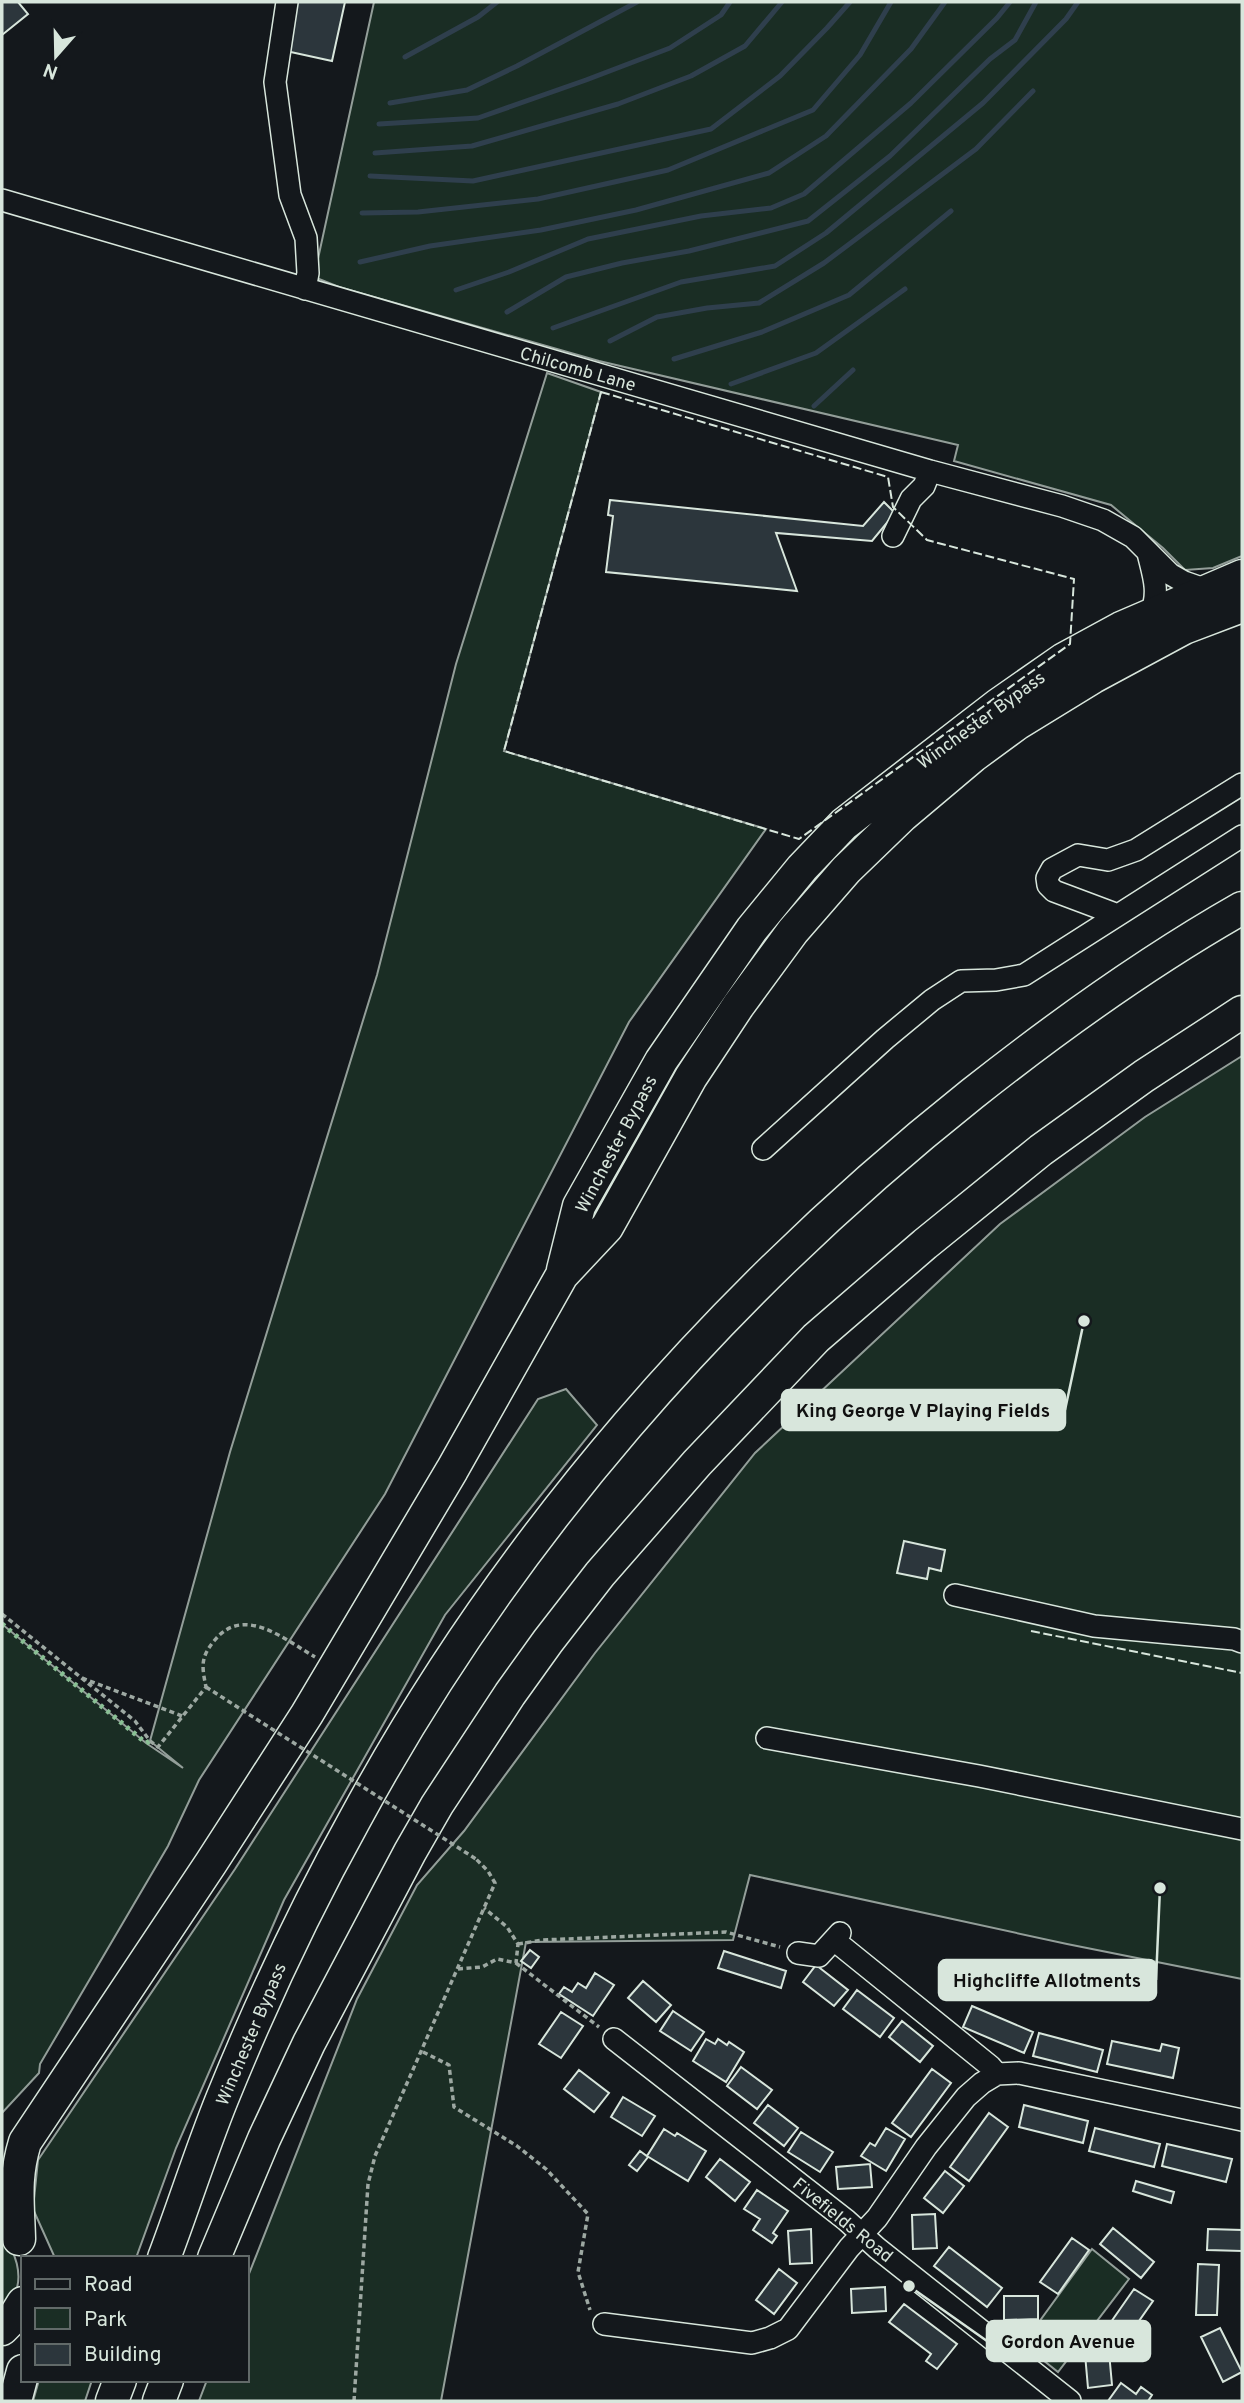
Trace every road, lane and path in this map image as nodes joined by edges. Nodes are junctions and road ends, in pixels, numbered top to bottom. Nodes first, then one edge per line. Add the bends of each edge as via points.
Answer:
1 (287, 2) edge
2 (2, 200) edge
3 (305, 289) junction
4 (930, 471) junction
5 (893, 536) dead end
6 (1148, 551) junction
7 (1242, 576) edge
8 (1207, 590) junction
9 (1242, 606) edge
10 (1151, 613) junction
11 (1242, 784) edge
12 (1242, 836) edge
13 (1242, 908) edge
14 (1118, 915) junction
15 (1242, 1012) edge
16 (763, 1149) dead end
17 (562, 1275) junction
18 (955, 1595) dead end
19 (2, 1614) edge
20 (1242, 1642) edge
21 (322, 1661) dead end
22 (79, 1677) junction
23 (206, 1687) junction
24 (181, 1716) junction
25 (767, 1738) dead end
26 (1242, 1829) edge
27 (484, 1908) junction
28 (518, 1944) junction
29 (798, 1952) joint
30 (516, 1963) junction
31 (458, 1969) junction
32 (614, 2039) joint
33 (422, 2051) junction
34 (997, 2074) junction
35 (1242, 2120) edge
36 (14, 2150) edge
37 (861, 2233) junction
38 (16, 2239) edge
39 (165, 2256) edge
40 (215, 2256) edge
41 (21, 2306) edge
42 (604, 2324) joint
43 (2, 2329) edge
44 (21, 2378) edge
45 (119, 2382) edge
46 (166, 2382) edge
47 (15, 2401) edge
48 (112, 2401) edge
49 (159, 2401) edge
50 (354, 2401) edge
51 (1070, 2401) edge

1 - 3 street via 275,82 290,195 306,238
2 - 3 street, Chilcomb Lane
3 - 4 street, Chilcomb Lane
4 - 5 street
4 - 6 street, Chilcomb Lane via 1103,520
6 - 8 street, Chilcomb Lane via 1170,573
6 - 10 street via 1156,586
7 - 8 highway, Winchester Bypass
8 - 10 highway, Winchester Bypass
9 - 17 highway, Winchester Bypass via 1184,628 1018,723 903,815 846,870 793,931 738,1006 691,1077 607,1227
10 - 17 highway, Winchester Bypass via 1064,659 998,705 845,824 802,868 752,929 661,1061 579,1206
11 - 14 street via 1136,850 1108,860 1078,855 1052,869 1047,878 1054,891
12 - 14 street
13 - 39 highway, Winchester Bypass via 1110,991 1017,1058 881,1169 737,1304 619,1434 454,1651 355,1818 255,2022
14 - 16 street via 1024,975 961,981 932,1000
15 - 40 highway via 1041,1150 816,1338 696,1463 600,1574 510,1694 410,1852 303,2055
17 - 36 highway via 307,1714
18 - 20 street via 1094,1626
19 - 22 path
21 - 23 path via 270,1630 248,1623 232,1625 207,1650 202,1665
22 - 24 path
22 - 24 path via 135,1721 158,1748
23 - 24 path
23 - 27 path, bridge via 476,1859 495,1883
25 - 26 street
27 - 28 path via 507,1927
27 - 31 path
28 - 29 path via 726,1932
28 - 30 path
29 - 34 street via 819,1956 837,1936
30 - 31 path via 497,1959 482,1967
30 - 32 path
31 - 33 path
32 - 37 street, Fivefields Road
33 - 42 path via 449,2065 454,2107 546,2169 588,2214 578,2272 590,2310
33 - 50 path via 375,2156 368,2184
34 - 35 street via 1019,2073
34 - 37 street via 966,2097
36 - 38 highway via 18,2164
37 - 42 street via 788,2329 770,2338 752,2343
37 - 51 street, Fivefields Road
41 - 43 highway
44 - 47 highway
45 - 48 highway
46 - 49 highway

